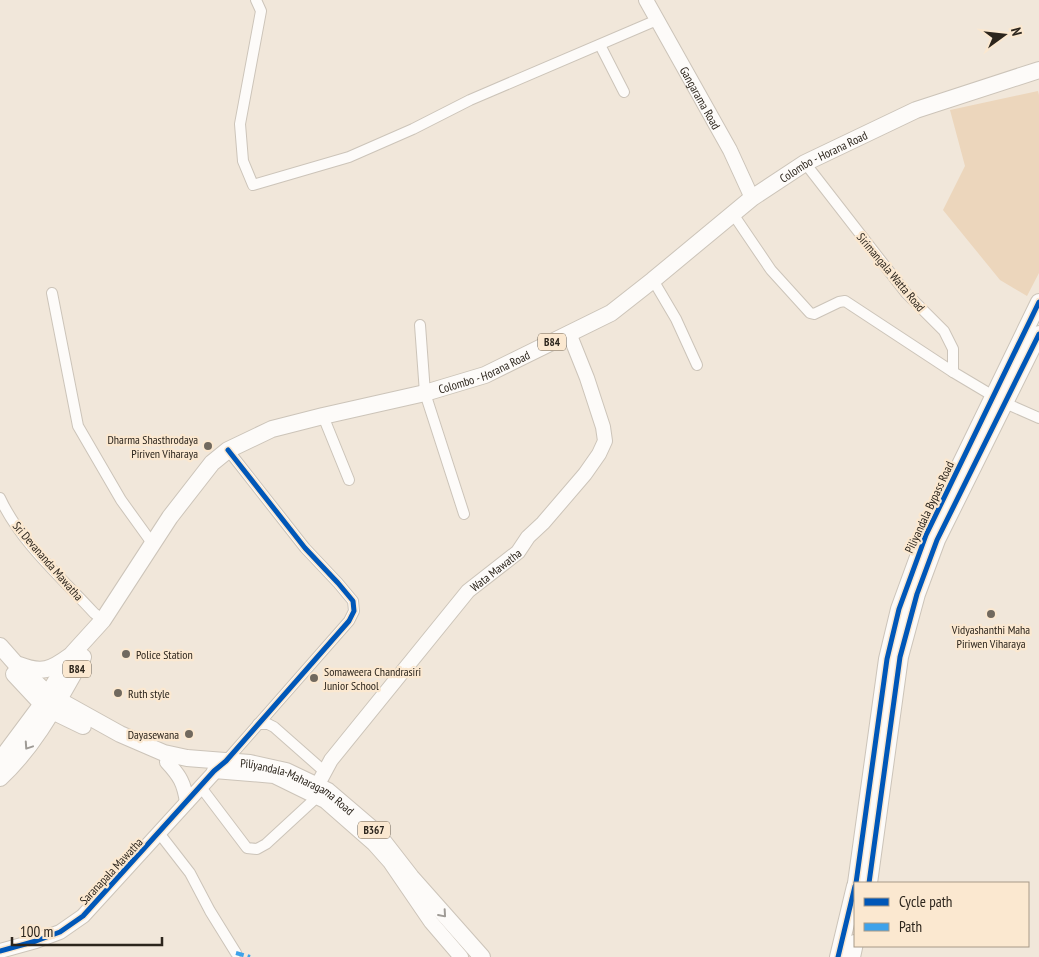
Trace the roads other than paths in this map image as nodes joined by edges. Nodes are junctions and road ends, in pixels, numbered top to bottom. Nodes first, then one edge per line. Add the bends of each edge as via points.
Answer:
1 (256, 0) edge
2 (646, 0) edge
3 (657, 20) junction
4 (600, 44) junction
5 (1039, 70) edge
6 (624, 92) dead end
7 (805, 163) junction
8 (752, 198) junction
9 (733, 214) junction
10 (653, 280) junction
11 (52, 292) dead end
12 (1039, 302) edge
13 (420, 325) dead end
14 (569, 334) junction
15 (1039, 334) edge
16 (697, 366) dead end
17 (953, 372) junction
18 (425, 393) junction
19 (999, 399) junction
20 (322, 416) junction
21 (1039, 418) edge
22 (228, 450) junction
23 (349, 480) dead end
24 (0, 498) edge
25 (464, 514) dead end
26 (152, 543) junction
27 (100, 623) junction
28 (0, 646) edge
29 (74, 653) junction
30 (8, 661) edge
31 (50, 702) junction
32 (258, 724) junction
33 (3, 748) edge
34 (167, 762) junction
35 (220, 766) junction
36 (0, 767) edge
37 (0, 778) edge
38 (320, 785) junction
39 (200, 786) junction
40 (187, 802) junction
41 (159, 833) junction
42 (856, 882) edge
43 (868, 882) edge
44 (854, 893) edge
45 (0, 951) edge
46 (236, 952) dead end
47 (472, 956) edge
48 (838, 957) edge

1 - 4 street via 260,11 240,124 243,161 253,185 349,157
2 - 3 street, Gangarama Road
3 - 4 street
3 - 8 street, Gangarama Road via 730,150
4 - 6 street
5 - 7 main road, Colombo - Horana Road / B84 via 916,110
7 - 8 main road, Colombo - Horana Road / B84
7 - 17 street, Sirimangala Watta Road via 906,293 944,331 953,349
8 - 9 main road, Colombo - Horana Road / B84
9 - 10 main road, Colombo - Horana Road / B84
9 - 17 street via 771,270 810,313 845,301
10 - 14 main road, Colombo - Horana Road / B84 via 611,313
10 - 16 street via 676,319
11 - 26 street via 78,426 121,500
12 - 19 main road, Piliyandala Bypass Road
13 - 18 street
14 - 18 main road, Colombo - Horana Road / B84 via 485,375
14 - 38 street, Wata Mawatha via 603,427 605,441 599,454 518,552 468,591 331,760
15 - 19 main road, Piliyandala Bypass Road
17 - 19 street
18 - 20 main road, Colombo - Horana Road / B84
18 - 25 street
19 - 21 street
19 - 42 main road, Piliyandala Bypass Road via 926,534 899,609 887,659
19 - 43 main road, Piliyandala Bypass Road via 917,594 900,657
20 - 22 main road, Colombo - Horana Road / B84 via 272,429
20 - 23 street
22 - 26 main road, Colombo - Horana Road / B84 via 212,463
22 - 32 street via 305,548 353,601 354,610 349,621
24 - 27 street, Sri Devananda Mawatha via 24,538
26 - 27 main road, Colombo - Horana Road / B84
27 - 29 main road, B84
27 - 31 main road, B84 via 93,642
28 - 30 main road
29 - 30 main road via 44,670 32,670
29 - 31 main road, B84
30 - 31 main road via 30,693
31 - 33 main road, B84
31 - 34 main road, Piliyandala-Maharagama Road / B367 via 117,743
31 - 35 main road, Piliyandala-Maharagama Road / B367 via 164,753
31 -> 37 main road, B84 via 17,762
32 - 35 street
32 - 38 street via 274,727
33 - 36 main road, B84
34 - 35 main road, Piliyandala-Maharagama Road / B367
34 - 40 street via 185,786
35 - 38 main road, Piliyandala-Maharagama Road / B367 via 250,763 286,771
35 - 39 street, Saranapala Mawatha
38 - 39 street via 266,844 257,849 247,848
38 - 47 main road, Piliyandala-Maharagama Road / B367 via 376,832
39 - 40 street, Saranapala Mawatha
40 - 41 street, Saranapala Mawatha
41 - 45 street, Saranapala Mawatha via 83,916 60,932
41 - 46 street via 190,873
44 - 48 main road, Piliyandala Bypass Road

